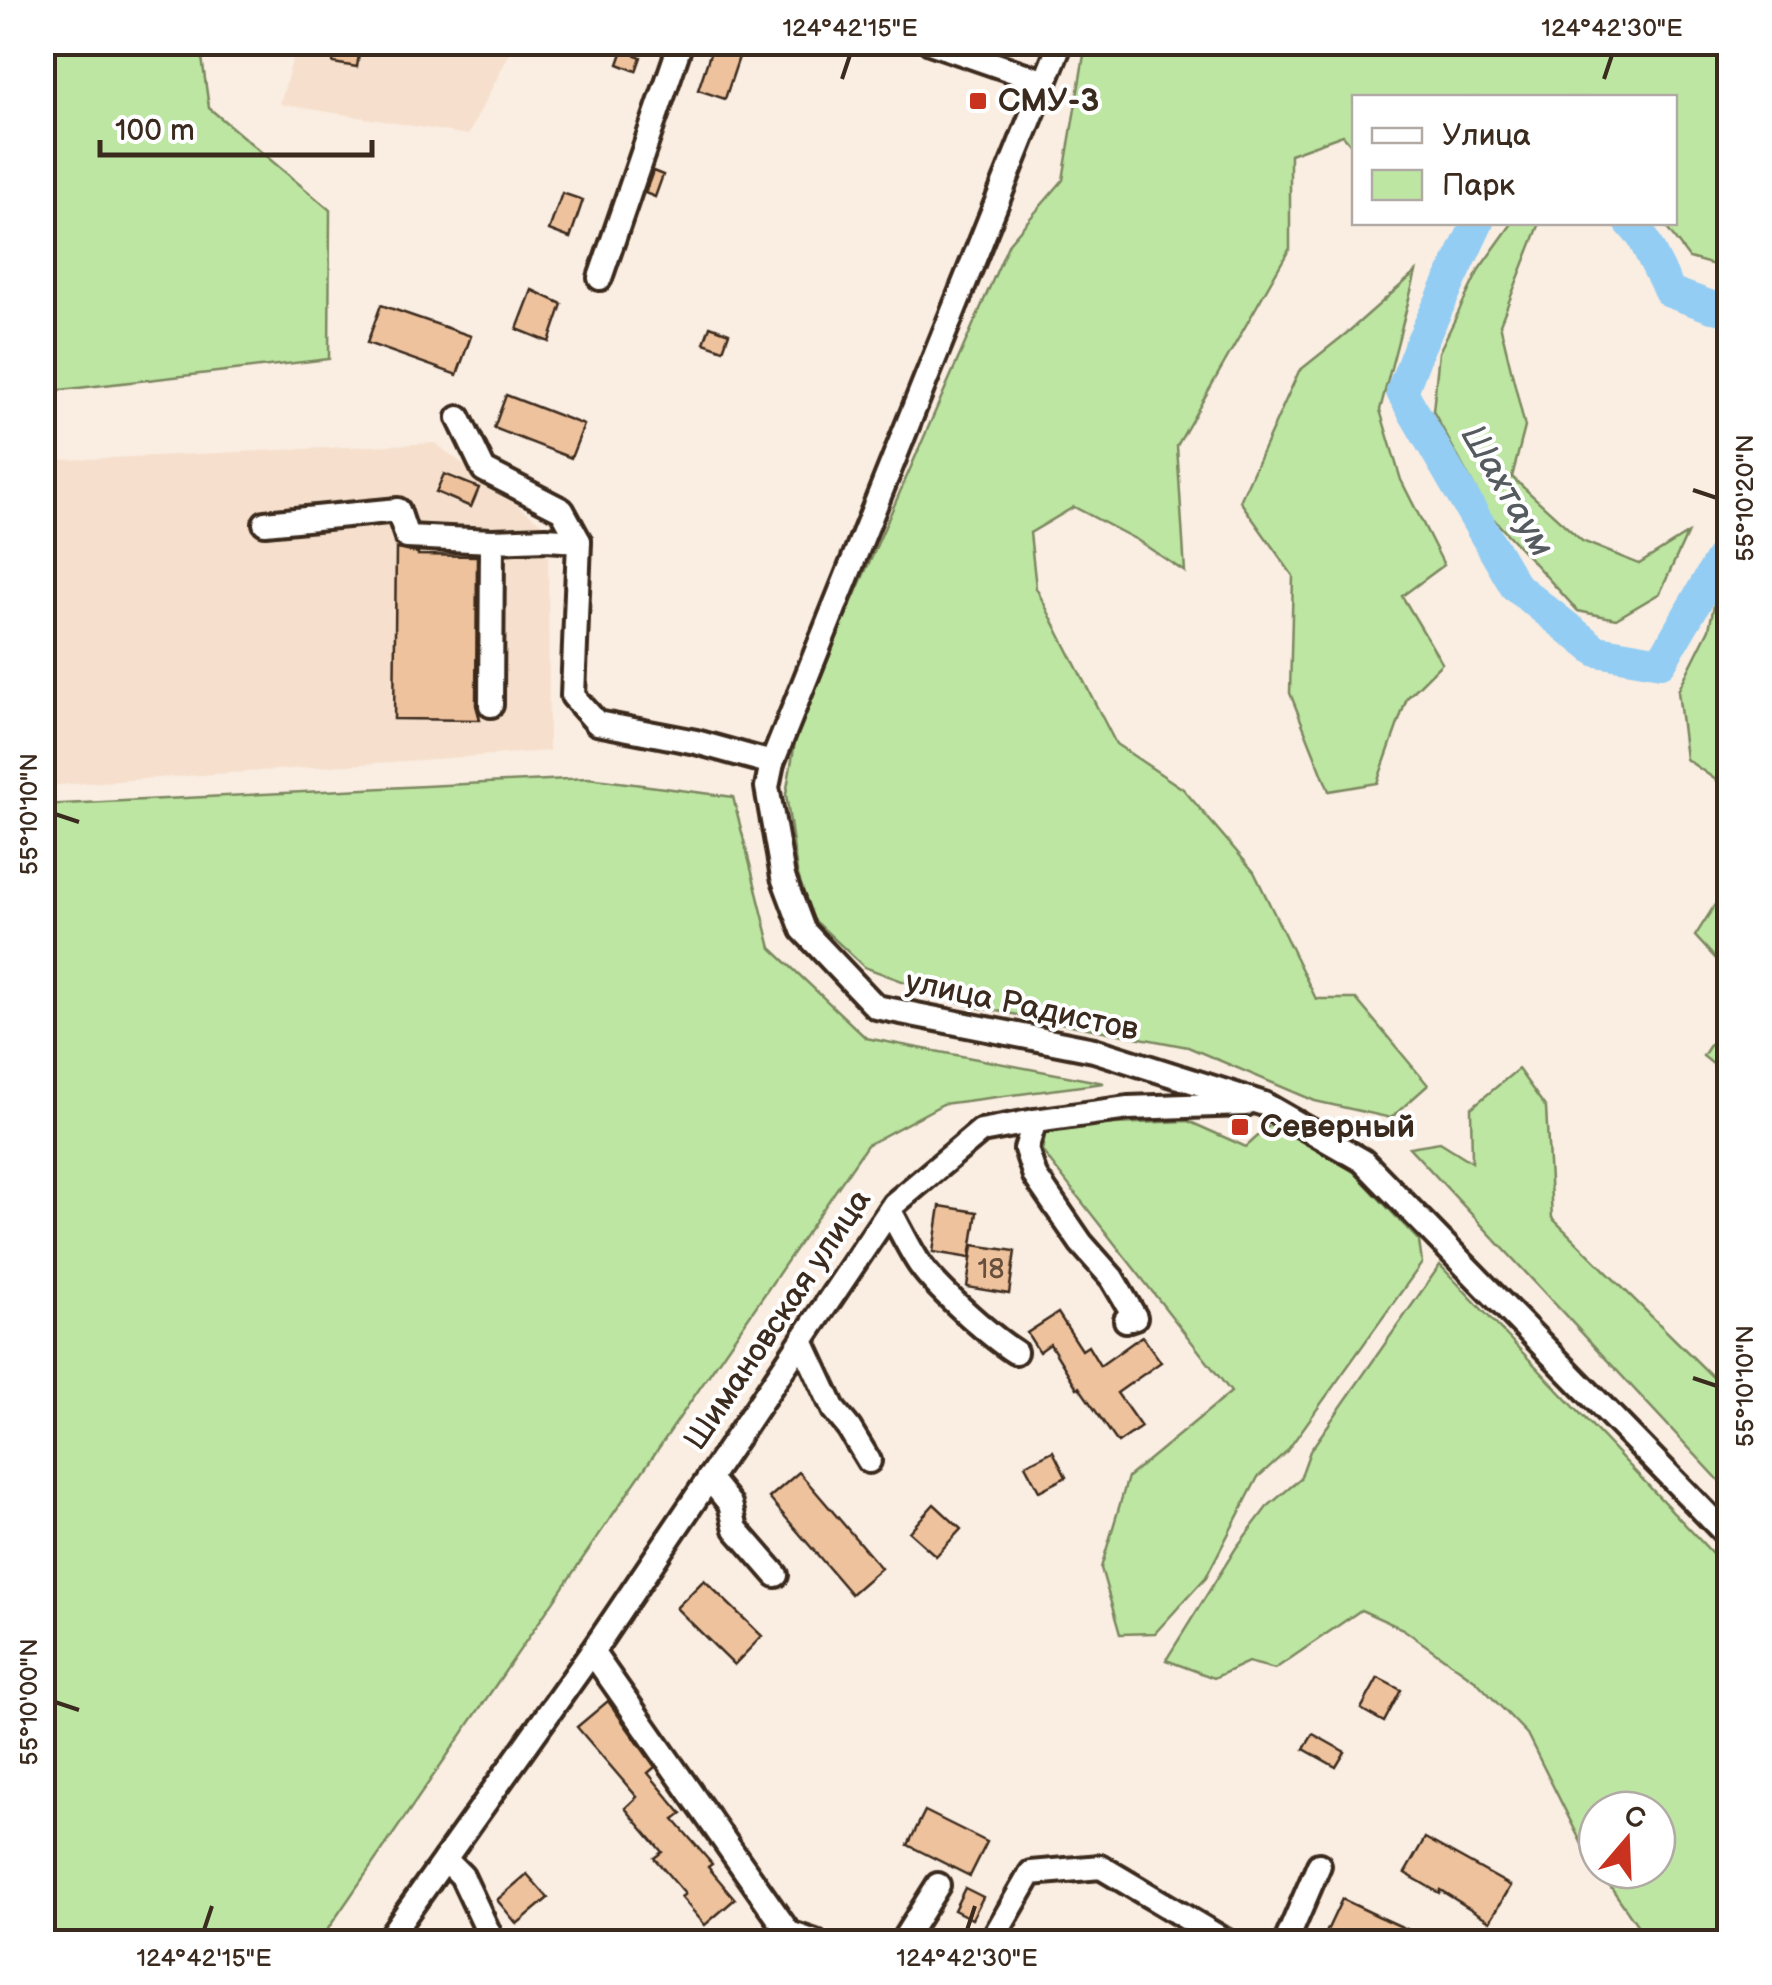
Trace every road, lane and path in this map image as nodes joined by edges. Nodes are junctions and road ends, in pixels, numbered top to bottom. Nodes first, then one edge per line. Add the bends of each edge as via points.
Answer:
1 (680, 42) edge
2 (930, 42) edge
3 (1061, 42) edge
4 (1045, 82) junction
5 (600, 278) dead end
6 (459, 418) dead end
7 (265, 523) dead end
8 (492, 541) junction
9 (579, 541) junction
10 (491, 705) dead end
11 (772, 763) junction
12 (1264, 1104) junction
13 (1034, 1121) junction
14 (890, 1210) junction
15 (1126, 1320) dead end
16 (802, 1341) junction
17 (1015, 1352) dead end
18 (870, 1461) dead end
19 (709, 1478) junction
20 (1730, 1538) edge
21 (776, 1575) dead end
22 (592, 1652) junction
23 (445, 1859) junction
24 (1319, 1865) dead end
25 (938, 1885) dead end
26 (386, 1942) edge
27 (493, 1942) edge
28 (815, 1942) edge
29 (902, 1942) edge
30 (991, 1942) edge
31 (1227, 1942) edge
32 (1286, 1942) edge

1 - 5 street
2 - 4 street
3 - 4 street, улица Радистов
4 - 11 street, улица Радистов
6 - 9 street via 484,470 562,510
7 - 8 street via 398,510 407,536
8 - 9 street
8 - 10 street
9 - 11 street via 573,696 597,723
11 - 12 street, улица Радистов via 768,787 783,877 802,930 876,1007 1094,1050
12 - 13 street, Шимановская улица via 1128,1108
12 - 20 street, улица Радистов via 1364,1161
13 - 14 street, Шимановская улица via 981,1132
13 - 15 street via 1026,1149 1035,1176 1112,1278 1135,1317
14 - 16 street, Шимановская улица
14 - 17 street via 917,1261
16 - 18 street via 834,1410
16 - 19 street, Шимановская улица
19 - 21 street via 730,1504 736,1529
19 - 22 street, Шимановская улица
22 - 23 street, Шимановская улица
22 - 28 street via 789,1933
23 - 26 street, Шимановская улица
23 - 27 street via 462,1876
24 - 32 street
25 - 29 street
30 - 31 street via 1031,1873 1102,1868

